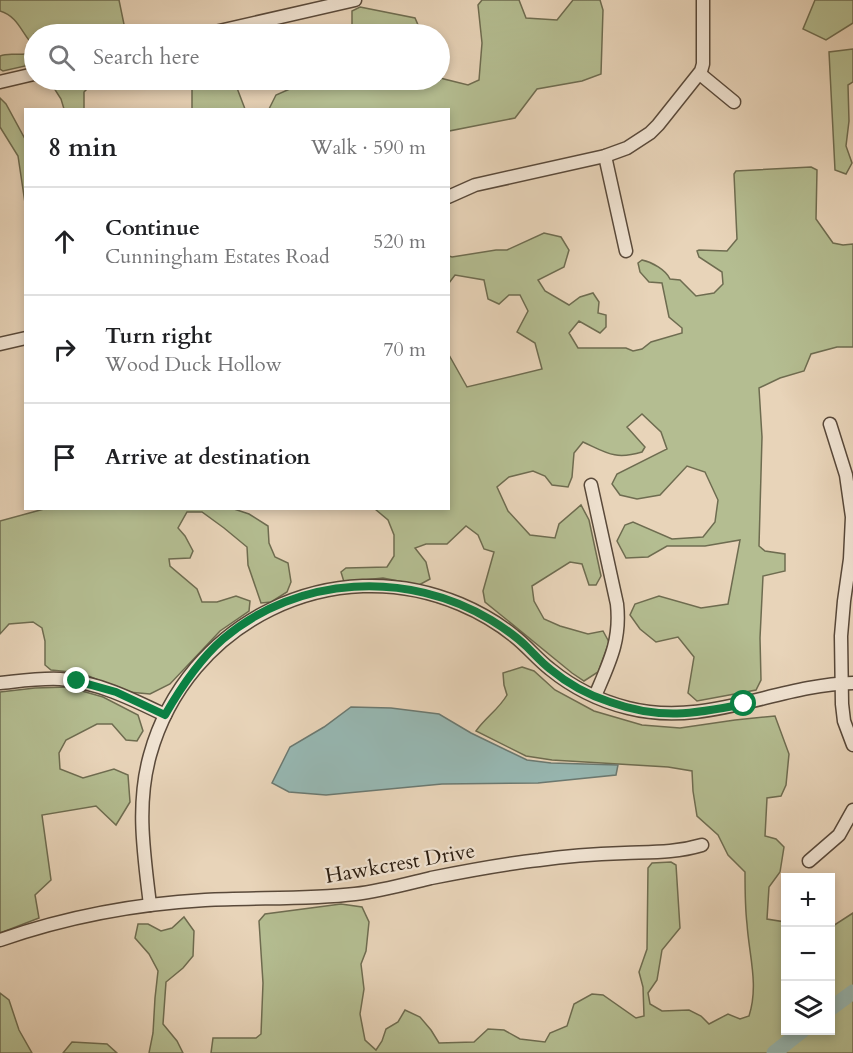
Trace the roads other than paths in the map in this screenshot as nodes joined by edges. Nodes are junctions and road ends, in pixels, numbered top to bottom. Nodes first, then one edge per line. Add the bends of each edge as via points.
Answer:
1 (355, 0) edge
2 (703, 0) edge
3 (250, 24) edge
4 (700, 74) junction
5 (24, 76) edge
6 (0, 82) edge
7 (734, 102) dead end
8 (604, 156) junction
9 (450, 196) edge
10 (626, 251) dead end
11 (24, 338) edge
12 (0, 344) edge
13 (830, 424) dead end
14 (591, 485) dead end
15 (0, 683) edge
16 (847, 683) edge
17 (595, 696) junction
18 (165, 715) junction
19 (853, 745) edge
20 (853, 810) edge
21 (702, 845) dead end
22 (809, 861) dead end
23 (150, 905) junction
24 (0, 940) edge

1 - 3 street
2 - 4 street
4 - 7 street
4 - 8 street via 650,133 627,148
5 - 6 street
8 - 9 street via 475,185
8 - 10 street
11 - 12 street
13 - 16 street via 846,474 852,517 841,636
14 - 17 street via 618,615 613,654
15 - 18 street via 37,679 77,681 116,692
16 - 17 street via 695,713 646,712
16 - 19 street via 842,704
17 - 18 street via 563,679 513,635 459,603 422,592 359,586 290,600 249,621 204,658
18 - 23 street via 155,738 143,795 142,837
20 - 22 street via 838,835
21 - 23 street, Hawkcrest Drive via 677,852 540,860 356,894
23 - 24 street, Hawkcrest Drive via 52,924

